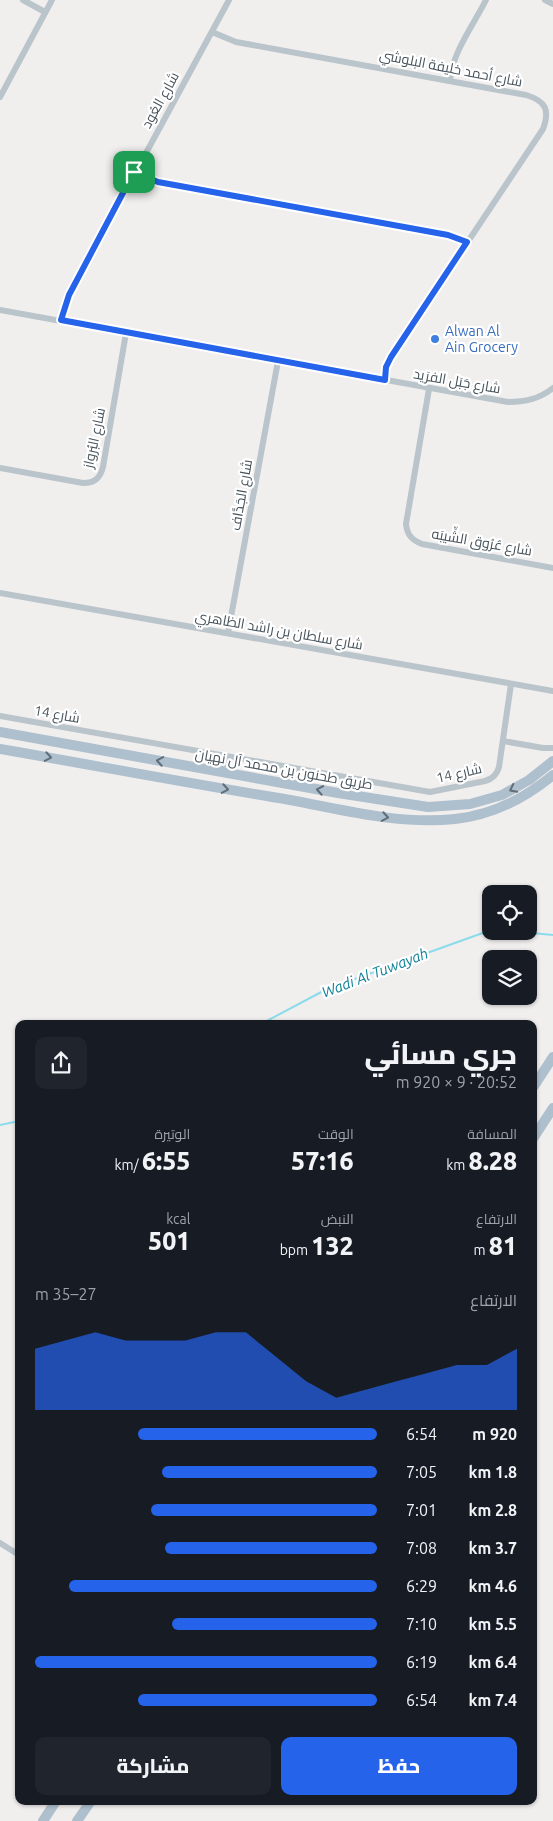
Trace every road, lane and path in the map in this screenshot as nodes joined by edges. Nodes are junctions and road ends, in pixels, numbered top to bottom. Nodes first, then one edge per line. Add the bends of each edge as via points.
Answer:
1 (23, 0) edge
2 (52, 0) edge
3 (228, 0) edge
4 (486, 0) edge
5 (545, 0) edge
6 (553, 4) edge
7 (46, 12) junction
8 (212, 32) junction
9 (450, 80) junction
10 (0, 97) edge
11 (134, 172) junction
12 (467, 242) junction
13 (0, 310) edge
14 (61, 320) junction
15 (126, 333) junction
16 (278, 361) junction
17 (385, 380) junction
18 (553, 388) edge
19 (429, 389) junction
20 (0, 468) edge
21 (553, 568) edge
22 (0, 593) edge
23 (228, 633) junction
24 (511, 684) junction
25 (553, 691) edge
26 (0, 716) edge
27 (0, 732) edge
28 (503, 741) junction
29 (553, 748) edge
30 (0, 749) edge
31 (228, 757) junction
32 (553, 761) edge
33 (246, 768) junction
34 (217, 771) junction
35 (553, 775) edge
36 (247, 793) junction
37 (338, 793) junction
38 (553, 1057) edge
39 (537, 1081) edge
40 (553, 1108) edge
41 (537, 1132) edge
42 (0, 1543) edge
43 (15, 1552) edge
44 (53, 1805) edge
45 (87, 1805) edge
46 (43, 1821) edge
47 (77, 1821) edge

1 - 7 street
2 - 7 street
3 - 8 street, شارع العُود
4 - 9 street via 456,56
5 - 6 street
7 - 10 street
8 - 9 street, شارع أحمد خليفة البلوشي via 236,42
8 - 11 street, شارع العُود
9 - 12 street, شارع أحمد خليفة البلوشي via 536,98 546,110 547,118
11 - 12 street via 158,182 438,233
11 - 14 street, شارع العُود via 69,295
12 - 17 street, شارع أحمد خليفة البلوشي via 391,357
13 - 14 street, شارع جَبَل الفرَيد
14 - 15 street, شارع جَبَل الفرَيد
15 - 16 street, شارع جَبَل الفرَيد
15 - 20 street, شارع البُرواز via 103,467 97,480 83,484
16 - 17 street, شارع جَبَل الفرَيد
16 - 23 street, شارع الجَدَّاف
17 - 19 street, شارع جَبَل الفرَيد
18 - 19 street, شارع جَبَل الفرَيد via 531,400 508,402
19 - 21 street, شارع عُرُوق الشِّيبَه via 406,524 410,537 422,544
22 - 23 street, شارع سلطان بن راشد الظاهري
23 - 24 street, شارع سلطان بن راشد الظاهري
24 - 25 street, شارع سلطان بن راشد الظاهري
24 - 28 street, شارع 14
26 - 31 street, شارع 14
34 -> 27 main road, طريق طحنون بن محمد آل نهيان
28 - 29 street
28 - 33 street, شارع 14 via 498,771 492,779 430,792
30 -> 36 main road
31 - 33 street, شارع 14
31 - 34 street
32 -> 37 main road, طريق طحنون بن محمد آل نهيان via 512,790 470,804 417,806
33 - 34 main road, طريق طحنون بن محمد آل نهيان
37 -> 33 main road, طريق طحنون بن محمد آل نهيان
36 -> 35 main road via 402,820 442,820 494,810 526,795
36 - 37 main road via 276,793 328,802 334,800
38 - 39 main road
40 - 41 main road
42 - 43 street
44 - 46 main road
45 - 47 main road

